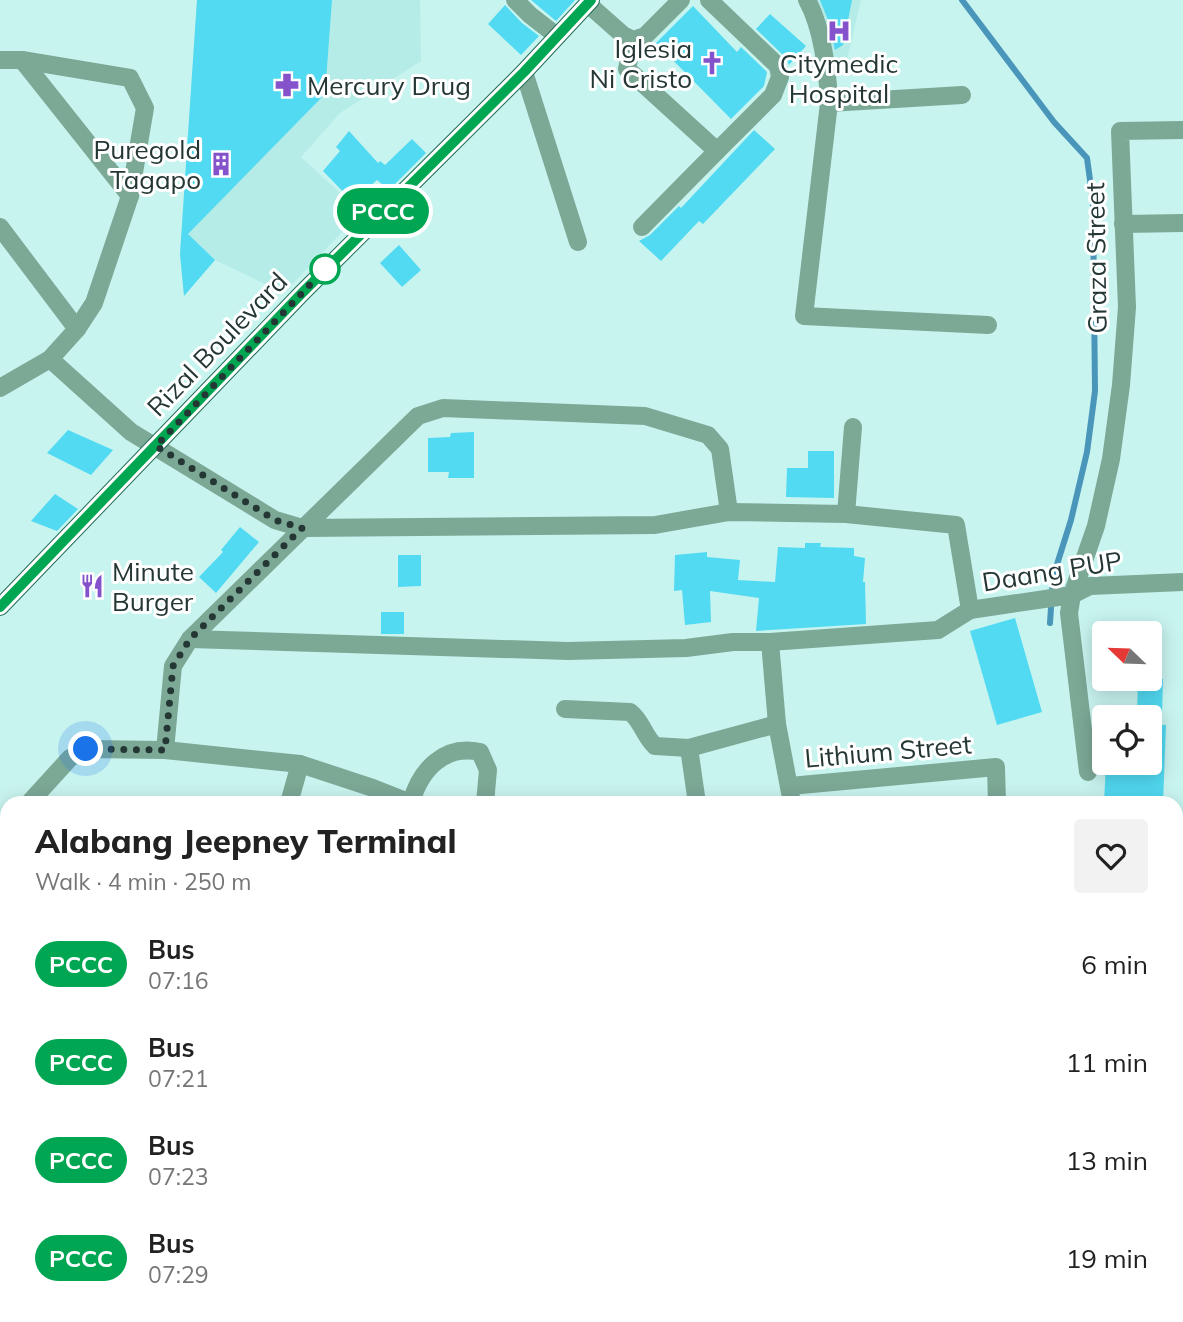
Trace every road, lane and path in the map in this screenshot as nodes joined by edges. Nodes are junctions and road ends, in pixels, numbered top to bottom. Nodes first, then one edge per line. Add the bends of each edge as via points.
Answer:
1 (514, 0) edge
2 (681, 0) edge
3 (709, 0) edge
4 (807, 0) edge
5 (590, 2) edge
6 (557, 36) junction
7 (633, 40) junction
8 (0, 60) edge
9 (22, 60) junction
10 (524, 72) junction
11 (962, 95) dead end
12 (829, 103) junction
13 (1183, 130) edge
14 (718, 151) junction
15 (130, 196) junction
16 (1183, 223) edge
17 (1123, 224) junction
18 (0, 227) edge
19 (642, 227) dead end
20 (578, 242) dead end
21 (988, 325) dead end
22 (77, 329) junction
23 (50, 359) junction
24 (0, 388) edge
25 (853, 427) dead end
26 (156, 446) junction
27 (729, 512) junction
28 (846, 514) junction
29 (302, 528) junction
30 (1183, 582) edge
31 (1068, 596) junction
32 (0, 607) edge
33 (970, 610) junction
34 (190, 639) junction
35 (770, 642) junction
36 (565, 709) dead end
37 (777, 724) junction
38 (689, 748) junction
39 (165, 750) junction
40 (300, 764) junction
41 (1088, 772) dead end
42 (791, 795) edge
43 (35, 796) edge
44 (291, 796) edge
45 (393, 796) edge
46 (413, 796) edge
47 (486, 796) edge
48 (696, 796) edge
49 (997, 796) edge

1 - 6 street
2 - 7 street via 645,36
3 - 14 street via 778,66 780,77 773,95
4 - 12 street via 814,12
5 - 6 main road, Rizal Boulevard
5 - 7 street
6 - 10 main road, Rizal Boulevard
7 - 14 street via 627,69
8 - 9 street
9 - 15 street
9 - 15 street via 130,78 145,108
10 - 20 street
10 - 26 main road, Rizal Boulevard
11 - 12 street
12 - 21 street via 804,316
13 - 17 street, Graza Street via 1120,131
14 - 19 street
15 - 22 street via 94,303
16 - 17 street
17 - 31 street, Graza Street via 1127,307 1111,459 1096,526
18 - 22 street
22 - 23 street
23 - 24 street
23 - 26 street via 131,432
25 - 28 street
26 - 29 street via 275,520
26 - 32 main road, Rizal Boulevard
27 - 28 street
27 - 29 street via 655,525
27 - 29 street via 720,449 708,435 645,416 443,408 418,416
28 - 33 street via 956,525
29 - 34 street
30 - 31 street, Daang PUP via 1090,586
31 - 33 street, Daang PUP
31 - 41 street, Graza Street
33 - 35 street via 938,630
34 - 35 street via 568,651
34 - 39 street via 173,666
35 - 37 street
36 - 38 street via 630,712 655,746
37 - 38 street
37 - 42 street
38 - 48 street
39 - 40 street
39 - 43 street via 86,749 70,758
40 - 44 street
40 - 45 street
42 - 49 street, Lithium Street via 996,766
46 - 47 street via 430,766 465,749 480,752 488,770

